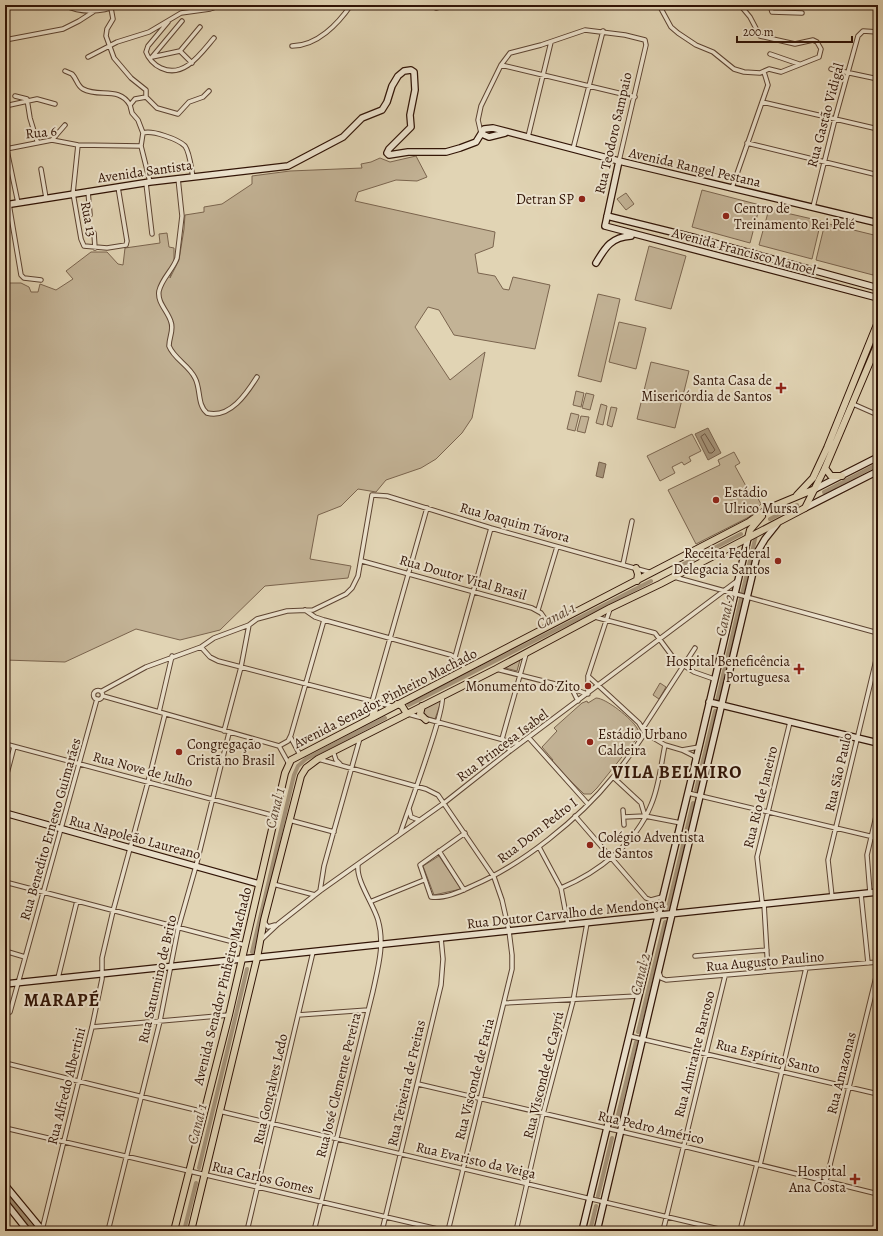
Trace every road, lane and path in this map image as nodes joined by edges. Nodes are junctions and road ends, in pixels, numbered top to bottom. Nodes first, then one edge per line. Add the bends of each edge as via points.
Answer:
1 (64, 5) edge
2 (118, 5) edge
3 (222, 5) edge
4 (351, 5) edge
5 (446, 5) edge
6 (659, 5) edge
7 (740, 5) edge
8 (770, 5) edge
9 (111, 8) junction
10 (436, 8) dead end
11 (96, 10) junction
12 (802, 13) dead end
13 (169, 20) junction
14 (182, 21) dead end
15 (200, 27) dead end
16 (603, 31) junction
17 (878, 32) edge
18 (214, 38) dead end
19 (5, 40) edge
20 (551, 42) junction
21 (292, 46) dead end
22 (110, 47) junction
23 (180, 51) junction
24 (770, 54) dead end
25 (88, 57) dead end
26 (151, 58) junction
27 (192, 63) junction
28 (799, 64) junction
29 (501, 65) junction
30 (831, 69) dead end
31 (65, 71) dead end
32 (764, 72) junction
33 (848, 72) junction
34 (543, 75) junction
35 (878, 79) edge
36 (590, 86) junction
37 (209, 91) dead end
38 (15, 96) dead end
39 (146, 97) junction
40 (635, 97) junction
41 (28, 102) junction
42 (762, 102) junction
43 (55, 104) dead end
44 (130, 105) junction
45 (5, 106) edge
46 (835, 119) junction
47 (65, 125) dead end
48 (878, 128) edge
49 (506, 132) junction
50 (143, 133) junction
51 (482, 134) junction
52 (528, 137) junction
53 (52, 140) junction
54 (5, 141) edge
55 (38, 141) junction
56 (747, 144) junction
57 (78, 145) junction
58 (141, 146) junction
59 (6, 149) junction
60 (573, 149) junction
61 (619, 161) junction
62 (824, 162) junction
63 (41, 169) dead end
64 (878, 175) edge
65 (193, 177) junction
66 (178, 178) junction
67 (148, 182) junction
68 (118, 187) junction
69 (732, 188) junction
70 (88, 191) junction
71 (73, 193) junction
72 (46, 198) junction
73 (18, 203) junction
74 (7, 204) edge
75 (813, 207) junction
76 (90, 215) dead end
77 (606, 221) junction
78 (878, 223) edge
79 (94, 233) dead end
80 (152, 234) dead end
81 (636, 235) junction
82 (95, 248) junction
83 (596, 263) dead end
84 (816, 272) junction
85 (41, 280) dead end
86 (813, 281) junction
87 (878, 288) edge
88 (878, 298) edge
89 (878, 322) edge
90 (878, 343) edge
91 (257, 377) dead end
92 (853, 404) junction
93 (878, 415) edge
94 (878, 457) edge
95 (825, 468) junction
96 (878, 471) edge
97 (842, 476) junction
98 (818, 488) junction
99 (795, 498) junction
100 (824, 499) junction
101 (777, 506) junction
102 (427, 508) junction
103 (802, 510) junction
104 (767, 513) junction
105 (632, 521) dead end
106 (778, 522) junction
107 (771, 526) junction
108 (491, 528) junction
109 (748, 538) junction
110 (557, 547) junction
111 (362, 561) junction
112 (623, 564) junction
113 (666, 566) junction
114 (636, 568) junction
115 (652, 573) junction
116 (410, 574) junction
117 (674, 577) junction
118 (637, 581) junction
119 (737, 581) junction
120 (660, 584) junction
121 (725, 591) junction
122 (473, 592) junction
123 (736, 594) junction
124 (746, 597) junction
125 (610, 608) junction
126 (304, 610) junction
127 (538, 610) junction
128 (595, 616) junction
129 (324, 620) junction
130 (606, 620) junction
131 (249, 625) junction
132 (550, 626) junction
133 (878, 633) edge
134 (390, 638) junction
135 (660, 641) junction
136 (200, 647) junction
137 (695, 648) dead end
138 (878, 652) edge
139 (526, 653) junction
140 (172, 656) junction
141 (455, 656) junction
142 (683, 666) junction
143 (241, 667) junction
144 (496, 669) junction
145 (465, 670) junction
146 (520, 675) junction
147 (588, 676) junction
148 (714, 679) junction
149 (306, 684) junction
150 (598, 686) junction
151 (571, 688) junction
152 (102, 691) junction
153 (587, 694) junction
154 (103, 696) junction
155 (442, 696) junction
156 (97, 699) junction
157 (578, 701) junction
158 (709, 702) junction
159 (374, 703) junction
160 (721, 705) junction
161 (392, 706) junction
162 (422, 706) junction
163 (159, 712) junction
164 (165, 714) junction
165 (407, 714) junction
166 (372, 717) junction
167 (399, 718) junction
168 (426, 720) junction
169 (790, 722) junction
170 (438, 723) junction
171 (643, 728) junction
172 (224, 731) junction
173 (229, 733) junction
174 (645, 733) junction
175 (290, 738) junction
176 (360, 738) junction
177 (528, 738) junction
178 (857, 738) junction
179 (503, 740) junction
180 (5, 744) edge
181 (519, 744) junction
182 (878, 744) edge
183 (665, 745) junction
184 (279, 746) junction
185 (14, 747) junction
186 (700, 747) junction
187 (682, 750) junction
188 (334, 751) junction
189 (510, 751) junction
190 (300, 755) junction
191 (318, 759) junction
192 (696, 762) junction
193 (79, 764) junction
194 (288, 764) junction
195 (341, 764) junction
196 (352, 768) junction
197 (614, 777) junction
198 (5, 781) edge
199 (148, 782) junction
200 (416, 786) junction
201 (688, 793) junction
202 (701, 796) junction
203 (213, 799) junction
204 (444, 803) junction
205 (588, 804) junction
206 (409, 806) junction
207 (878, 808) edge
208 (624, 810) dead end
209 (767, 811) junction
210 (5, 813) edge
211 (275, 816) junction
212 (575, 816) junction
213 (645, 816) junction
214 (624, 817) junction
215 (290, 820) junction
216 (419, 820) junction
217 (681, 823) junction
218 (624, 825) dead end
219 (836, 828) junction
220 (61, 829) junction
221 (334, 832) junction
222 (465, 833) junction
223 (400, 834) junction
224 (870, 836) junction
225 (878, 838) edge
226 (539, 846) junction
227 (131, 848) junction
228 (439, 852) junction
229 (610, 857) junction
230 (358, 865) junction
231 (196, 866) junction
232 (348, 872) junction
233 (357, 874) junction
234 (494, 877) junction
235 (424, 880) junction
236 (5, 882) edge
237 (259, 884) junction
238 (273, 884) junction
239 (561, 888) junction
240 (464, 890) junction
241 (320, 891) junction
242 (43, 892) junction
243 (878, 892) edge
244 (870, 893) junction
245 (861, 894) junction
246 (315, 895) junction
247 (662, 897) junction
248 (832, 897) junction
249 (77, 901) junction
250 (372, 901) junction
251 (764, 904) junction
252 (113, 911) junction
253 (672, 913) junction
254 (658, 915) junction
255 (264, 920) junction
256 (587, 923) junction
257 (278, 924) junction
258 (568, 925) junction
259 (178, 928) junction
260 (509, 931) junction
261 (441, 938) junction
262 (260, 940) junction
263 (382, 944) junction
264 (245, 945) junction
265 (766, 950) junction
266 (5, 951) edge
267 (313, 952) junction
268 (695, 956) dead end
269 (25, 957) junction
270 (257, 958) junction
271 (241, 960) junction
272 (878, 962) edge
273 (868, 963) junction
274 (170, 966) junction
275 (806, 968) junction
276 (878, 969) edge
277 (659, 971) junction
278 (768, 972) junction
279 (101, 974) junction
280 (725, 976) junction
281 (58, 978) junction
282 (18, 982) junction
283 (5, 984) edge
284 (638, 996) junction
285 (573, 1001) junction
286 (504, 1003) junction
287 (368, 1010) junction
288 (10, 1012) dead end
289 (228, 1015) junction
290 (298, 1015) junction
291 (160, 1021) junction
292 (92, 1027) junction
293 (629, 1036) junction
294 (642, 1038) junction
295 (706, 1053) junction
296 (5, 1063) edge
297 (782, 1071) junction
298 (78, 1081) junction
299 (418, 1084) junction
300 (849, 1088) junction
301 (878, 1094) edge
302 (141, 1096) junction
303 (481, 1099) junction
304 (219, 1111) junction
305 (204, 1112) junction
306 (543, 1114) junction
307 (273, 1124) junction
308 (5, 1128) edge
309 (607, 1128) junction
310 (620, 1131) junction
311 (337, 1139) junction
312 (63, 1142) junction
313 (683, 1146) junction
314 (401, 1154) junction
315 (126, 1156) junction
316 (758, 1165) junction
317 (464, 1169) junction
318 (191, 1171) junction
319 (203, 1174) junction
320 (826, 1181) junction
321 (528, 1184) junction
322 (5, 1185) edge
323 (258, 1187) junction
324 (878, 1194) edge
325 (590, 1199) junction
326 (5, 1202) edge
327 (321, 1202) junction
328 (603, 1202) junction
329 (666, 1216) junction
330 (385, 1217) junction
331 (42, 1230) edge
332 (28, 1231) edge
333 (50, 1231) edge
334 (108, 1231) edge
335 (174, 1231) edge
336 (191, 1231) edge
337 (247, 1231) edge
338 (314, 1231) edge
339 (382, 1231) edge
340 (447, 1231) edge
341 (516, 1231) edge
342 (582, 1231) edge
343 (596, 1231) edge
344 (663, 1231) edge
345 (727, 1231) edge
346 (740, 1231) edge

1 - 11 street via 80,10
2 - 9 street
3 - 13 street via 182,13
4 - 21 street via 340,21 322,35 306,44
5 - 10 street
6 - 32 street via 671,26 696,45 713,52 734,69
7 - 28 street via 762,37 795,44 813,40 817,42 821,49 819,57
8 - 12 street via 772,12
9 - 11 street
9 - 22 street via 113,19 107,29
11 - 19 street via 63,29
13 - 22 street via 149,32 117,42
13 - 26 street via 146,49 147,55
14 - 26 street
15 - 23 street
16 - 20 street via 578,32
16 - 36 street
16 - 40 street, Rua Teodoro Sampaio via 645,40
17 - 33 street, Rua Gastão Vidigal via 863,31 858,36
18 - 27 street
20 - 29 street via 510,53
20 - 34 street
22 - 25 street
22 - 39 street via 115,60 146,90
23 - 26 street
23 - 27 street
24 - 28 street
26 - 27 street via 162,68 172,71
28 - 32 street via 781,72 769,69
29 - 34 street
29 - 51 street via 481,106 478,120
30 - 33 street
31 - 44 street via 72,74 85,90 120,95
32 - 42 street via 768,85
33 - 35 street
33 - 46 street, Rua Gastão Vidigal
34 - 36 street
34 - 52 street
36 - 40 street
36 - 60 street
37 - 39 street via 203,97 189,102 178,114 157,108
38 - 41 street
39 - 44 street via 135,99
40 - 61 street, Rua Teodoro Sampaio
41 - 43 street via 37,99
41 - 45 street
41 - 55 street via 30,118
42 - 46 street
42 - 56 street
44 - 50 street
46 - 48 street
46 - 62 street, Rua Gastão Vidigal
47 - 53 street
49 - 51 street via 488,137
49 - 51 street, Avenida Rangel Pestana via 488,128
49 - 52 street, Avenida Rangel Pestana
50 - 58 street
50 - 65 street via 156,133 182,144 188,152
51 - 65 street, Avenida Santista via 476,142 446,152 414,151 388,154 389,149 411,127 414,75 413,71 408,70 394,80 382,110 362,118 343,137 288,166
52 - 60 street, Avenida Rangel Pestana
53 - 55 street, Rua 6
53 - 57 street, Rua 6
54 - 59 street
55 - 59 street, Rua 6
56 - 62 street
56 - 69 street
57 - 58 street, Rua 6
57 - 71 street, Rua 13
58 - 67 street
59 - 73 street
60 - 61 street, Avenida Rangel Pestana
61 - 69 street, Avenida Rangel Pestana
61 - 77 street, Rua Teodoro Sampaio
62 - 64 street
62 - 75 street, Rua Gastão Vidigal
63 - 72 street
65 - 66 street, Avenida Santista
66 - 67 street, Avenida Santista
66 - 91 street via 182,216 177,258 162,282 159,292 160,300 171,320 169,346 192,371 201,406 207,413 222,413 237,403
67 - 68 street, Avenida Santista
67 - 80 street
68 - 70 street, Avenida Santista
68 - 82 street, Rua 13 via 126,245
69 - 75 street, Avenida Rangel Pestana
70 - 71 street, Avenida Santista
70 - 76 street
71 - 72 street, Avenida Santista
71 - 82 street, Rua 13 via 83,245
72 - 73 street, Avenida Santista
73 - 74 street, Avenida Santista
74 - 85 street via 21,274 24,278
75 - 78 street, Avenida Rangel Pestana
77 - 81 street, Avenida Francisco Manoel
77 - 84 street, Avenida Francisco Manoel via 696,238
79 - 82 street
81 - 83 street via 613,240
81 - 86 street, Avenida Francisco Manoel
84 - 86 street
84 - 87 street, Avenida Francisco Manoel
86 - 88 street, Avenida Francisco Manoel
89 - 99 main road via 813,478
90 - 92 main road
92 - 93 street
92 - 95 main road
94 - 97 street, Avenida Senador Pinheiro Machado
95 - 97 main road via 831,476
95 - 98 main road
96 - 100 street, Avenida Senador Pinheiro Machado
97 - 98 street, Avenida Senador Pinheiro Machado
98 - 99 main road, Avenida Senador Pinheiro Machado
98 - 100 street
98 - 103 main road
99 - 101 main road, Avenida Senador Pinheiro Machado
99 - 103 main road via 803,501
100 - 103 street, Avenida Senador Pinheiro Machado
101 - 104 main road
101 - 113 main road, Avenida Senador Pinheiro Machado via 767,509 749,522
102 - 108 street, Rua Joaquim Távora
102 - 111 street, Rua Joaquim Távora via 387,496 372,495
102 - 116 street
103 - 106 main road, Avenida Senador Pinheiro Machado
104 - 107 main road via 764,520
104 - 109 main road via 750,530
105 - 112 street
106 - 107 main road, Avenida Senador Pinheiro Machado
106 - 124 street via 758,551
107 - 109 main road, Avenida Senador Pinheiro Machado
108 - 110 street, Rua Joaquim Távora
108 - 122 street
109 - 117 main road, Avenida Senador Pinheiro Machado
109 - 119 street
110 - 112 street, Rua Joaquim Távora
110 - 127 street
111 - 116 street, Rua Doutor Vital Brasil
111 - 126 street via 355,583 346,594 313,610
112 - 114 street, Rua Joaquim Távora
113 - 115 main road, Avenida Senador Pinheiro Machado
113 - 117 main road
114 - 115 street, Rua Joaquim Távora
114 - 118 main road
115 - 118 main road, Avenida Senador Pinheiro Machado
115 - 120 main road
116 - 122 street, Rua Doutor Vital Brasil
116 - 134 street
117 - 120 main road, Avenida Senador Pinheiro Machado
117 - 121 street
118 - 132 main road, Avenida Senador Pinheiro Machado
119 - 121 street, Rua Princesa Isabel
119 - 123 street
120 - 125 main road, Avenida Senador Pinheiro Machado
121 - 123 street
121 - 135 street, Rua Princesa Isabel
122 - 127 street, Rua Doutor Vital Brasil
122 - 141 street
123 - 124 street
123 - 148 street
124 - 133 street
124 - 160 street
125 - 128 main road, Avenida Senador Pinheiro Machado
125 - 130 street
126 - 129 street
126 - 131 street via 287,611 257,619
127 - 132 street, Rua Doutor Vital Brasil
128 - 130 street
128 - 139 main road, Avenida Senador Pinheiro Machado
129 - 134 street
129 - 149 street
130 - 135 street via 652,632
130 - 147 street
131 - 136 street via 214,638
131 - 143 street
132 - 145 main road, Avenida Senador Pinheiro Machado
134 - 141 street
134 - 159 street
135 - 142 street
135 - 150 street, Rua Princesa Isabel
136 - 140 street
136 - 143 street via 210,657
137 - 142 street
138 - 178 street, Rua São Paulo
139 - 144 main road, Avenida Senador Pinheiro Machado
139 - 146 street
140 - 152 street via 132,673
140 - 163 street
141 - 145 street
142 - 148 street via 703,677
142 - 171 street
143 - 149 street
143 - 172 street
144 - 146 street
144 - 155 main road, Avenida Senador Pinheiro Machado
145 - 161 main road, Avenida Senador Pinheiro Machado
146 - 151 street
146 - 179 street
147 - 150 street
147 - 153 street
148 - 158 street
149 - 159 street
149 - 175 street
150 - 153 street, Rua Princesa Isabel
150 - 171 street
151 - 153 street
151 - 157 street
152 - 154 street
152 - 156 street via 94,693
153 - 157 street, Rua Princesa Isabel
154 - 156 street
154 - 163 street
155 - 162 main road, Avenida Senador Pinheiro Machado
155 - 170 street via 444,702
156 - 193 street, Rua Benedito Ernesto Guimarães
157 - 177 street, Rua Princesa Isabel
158 - 160 street
158 - 186 street
159 - 161 street
159 - 161 street
159 - 166 main road
160 - 169 street
160 - 202 street
161 - 165 main road via 402,706
161 - 166 main road, Avenida Senador Pinheiro Machado
161 - 167 main road via 394,718
162 - 165 main road, Avenida Senador Pinheiro Machado
162 - 168 main road via 420,713
163 - 164 street
164 - 172 street
164 - 199 street, Rua Alfredo Albertini
165 - 167 main road, Avenida Senador Pinheiro Machado
165 - 168 street
166 - 190 main road, Avenida Senador Pinheiro Machado
167 - 176 main road, Avenida Senador Pinheiro Machado
168 - 170 street
169 - 178 street
169 - 209 street, Rua Rio de Janeiro
170 - 179 street
170 - 200 street
171 - 174 street
172 - 173 street
173 - 184 street
173 - 203 street, Rua Saturnino de Brito
174 - 183 street
174 - 197 street, Rua Dom Pedro I
175 - 184 street
175 - 190 street
176 - 188 main road, Avenida Senador Pinheiro Machado
176 - 196 street
177 - 181 street, Rua Princesa Isabel
177 - 205 street
178 - 182 street
178 - 219 street, Rua São Paulo
179 - 181 street
179 - 189 street
180 - 185 street, Rua Nove de Julho
181 - 189 street, Rua Princesa Isabel
183 - 187 street
183 - 213 street via 652,805
184 - 194 street
185 - 193 street, Rua Nove de Julho
185 - 198 street
186 - 187 street
186 - 192 street
187 - 192 street via 694,756
188 - 191 main road, Avenida Senador Pinheiro Machado
188 - 195 street via 336,760
189 - 204 street, Rua Princesa Isabel
190 - 194 main road, Avenida Senador Pinheiro Machado
191 - 195 street, Rua Visconde de Faria
191 - 215 main road, Avenida Senador Pinheiro Machado via 303,771
192 - 201 street
193 - 199 street, Rua Nove de Julho
193 - 220 street, Rua Benedito Ernesto Guimarães
194 - 211 main road, Avenida Senador Pinheiro Machado
195 - 196 street, Rua Visconde de Faria
196 - 200 street, Rua Visconde de Faria
196 - 221 street
197 - 205 street, Rua Dom Pedro I
197 - 213 street via 641,803
199 - 203 street, Rua Nove de Julho
199 - 227 street, Rua Alfredo Albertini
200 - 204 street, Rua Visconde de Faria via 435,793
200 - 206 street
201 - 202 street
201 - 217 street
202 - 209 street
202 - 253 street
203 - 211 street, Rua Nove de Julho
203 - 231 street, Rua Saturnino de Brito
204 - 216 street, Rua Princesa Isabel
204 - 222 street, Rua Visconde de Faria
205 - 212 street, Rua Dom Pedro I
206 - 216 street via 411,817
206 - 223 street
207 - 224 street
208 - 214 street
209 - 219 street
209 - 251 street, Rua Rio de Janeiro via 757,857
210 - 220 street, Rua Napoleão Laureano
211 - 237 main road, Avenida Senador Pinheiro Machado
212 - 226 street, Rua Dom Pedro I
212 - 229 street
213 - 214 street
213 - 217 street
213 - 229 street via 636,835
214 - 218 street
215 - 221 street
215 - 238 main road, Avenida Senador Pinheiro Machado
216 - 223 street, Rua Princesa Isabel
217 - 247 street
219 - 224 street
219 - 248 street, Rua São Paulo via 828,860
220 - 227 street, Rua Napoleão Laureano
220 - 242 street, Rua Benedito Ernesto Guimarães
221 - 241 street via 322,872
222 - 228 street
222 - 234 street, Rua Visconde de Faria
223 - 230 street, Rua Princesa Isabel
224 - 225 street
224 - 244 street via 867,855
226 - 234 street, Rua Dom Pedro I
226 - 239 street
227 - 231 street, Rua Napoleão Laureano
227 - 252 street, Rua Alfredo Albertini
228 - 235 street via 420,865
228 - 240 street
229 - 239 street via 595,870
229 - 247 street via 646,898 651,900
230 - 232 street, Rua Princesa Isabel
230 - 233 street
231 - 237 street, Rua Napoleão Laureano
231 - 259 street, Rua Saturnino de Brito
232 - 233 street
232 - 241 street, Rua Princesa Isabel
233 - 250 street
234 - 240 street, Rua Dom Pedro I
234 - 260 street, Rua Visconde de Faria
235 - 240 street, Rua Dom Pedro I via 430,895 434,897
235 - 250 street
236 - 242 street
237 - 264 main road, Avenida Senador Pinheiro Machado
238 - 246 street
238 - 255 main road, Avenida Senador Pinheiro Machado
239 - 258 street
241 - 246 street, Rua Princesa Isabel
242 - 249 street
242 - 269 street, Rua Benedito Ernesto Guimarães
243 - 244 street, Rua Doutor Carvalho de Mendonça
244 - 245 street, Rua Doutor Carvalho de Mendonça
245 - 248 street, Rua Doutor Carvalho de Mendonça
245 - 273 street
246 - 257 street, Rua Princesa Isabel
247 - 254 street
248 - 251 street, Rua Doutor Carvalho de Mendonça
249 - 252 street
249 - 281 street
250 - 263 street
251 - 253 street, Rua Doutor Carvalho de Mendonça
251 - 265 street, Rua Rio de Janeiro
252 - 259 street
252 - 279 street, Rua Alfredo Albertini via 102,958
253 - 254 street, Rua Doutor Carvalho de Mendonça
253 - 277 street
254 - 256 street, Rua Doutor Carvalho de Mendonça
254 - 284 street
255 - 257 street via 268,927
255 - 262 main road, Avenida Senador Pinheiro Machado
256 - 258 street, Rua Doutor Carvalho de Mendonça
256 - 285 street, Rua Visconde de Cayrú
257 - 262 street, Rua Princesa Isabel
258 - 260 street, Rua Doutor Carvalho de Mendonça
259 - 264 street
259 - 274 street, Rua Saturnino de Brito
260 - 261 street, Rua Doutor Carvalho de Mendonça
260 - 286 street, Rua Visconde de Faria via 512,962
261 - 263 street, Rua Doutor Carvalho de Mendonça
261 - 299 street, Rua Teixeira de Freitas via 443,972
262 - 270 main road, Avenida Senador Pinheiro Machado
263 - 267 street, Rua Doutor Carvalho de Mendonça
263 - 287 street, Rua José Clemente Pereira
264 - 271 main road, Avenida Senador Pinheiro Machado
265 - 268 street
265 - 278 street, Rua Rio de Janeiro
266 - 269 street
267 - 270 street, Rua Doutor Carvalho de Mendonça
267 - 290 street, Rua Gonçalves Ledo
269 - 282 street, Rua Benedito Ernesto Guimarães
270 - 271 street, Rua Doutor Carvalho de Mendonça
270 - 304 main road, Avenida Senador Pinheiro Machado
271 - 274 street
271 - 289 main road, Avenida Senador Pinheiro Machado
272 - 273 street, Rua Augusto Paulino
273 - 275 street, Rua Augusto Paulino
274 - 279 street
274 - 291 street, Rua Saturnino de Brito
275 - 278 street, Rua Augusto Paulino
275 - 297 street
276 - 300 street, Rua Amazonas
277 - 280 street, Rua Augusto Paulino via 660,977 666,980
277 - 294 street
278 - 280 street, Rua Augusto Paulino
279 - 281 street
279 - 292 street, Rua Alfredo Albertini
280 - 295 street, Rua Almirante Barroso
281 - 282 street
282 - 283 street
282 - 288 street, Rua Benedito Ernesto Guimarães
284 - 285 street
284 - 293 street
285 - 286 street
285 - 306 street, Rua Visconde de Cayrú
286 - 303 street, Rua Visconde de Faria
287 - 290 street
287 - 311 street, Rua José Clemente Pereira
289 - 291 street
289 - 305 main road, Avenida Senador Pinheiro Machado
290 - 307 street, Rua Gonçalves Ledo
291 - 292 street
291 - 302 street, Rua Saturnino de Brito
292 - 298 street, Rua Alfredo Albertini
293 - 294 street, Rua Espírito Santo
293 - 309 street
294 - 295 street, Rua Espírito Santo
294 - 310 street
295 - 297 street, Rua Espírito Santo
295 - 313 street, Rua Almirante Barroso
296 - 298 street
297 - 300 street, Rua Espírito Santo
297 - 316 street
298 - 302 street
298 - 312 street, Rua Alfredo Albertini
299 - 303 street, Rua Pedro Américo
299 - 314 street, Rua Teixeira de Freitas
300 - 301 street, Rua Espírito Santo
300 - 320 street, Rua Amazonas
302 - 305 street
302 - 315 street, Rua Saturnino de Brito
303 - 306 street, Rua Pedro Américo
303 - 317 street, Rua Visconde de Faria
304 - 307 street, Rua Evaristo da Veiga
304 - 319 main road, Avenida Senador Pinheiro Machado
305 - 318 main road, Avenida Senador Pinheiro Machado
306 - 309 street, Rua Pedro Américo
306 - 321 street, Rua Visconde de Cayrú
307 - 311 street, Rua Evaristo da Veiga
307 - 323 street, Rua Gonçalves Ledo
308 - 312 street, Rua Carlos Gomes
309 - 310 street, Rua Pedro Américo
309 - 325 street
310 - 313 street, Rua Pedro Américo
310 - 328 street
311 - 314 street, Rua Evaristo da Veiga
311 - 327 street, Rua José Clemente Pereira
312 - 315 street, Rua Carlos Gomes
312 - 331 street, Rua Alfredo Albertini
313 - 316 street, Rua Pedro Américo
313 - 329 street, Rua Almirante Barroso
314 - 317 street, Rua Evaristo da Veiga
314 - 330 street, Rua Teixeira de Freitas
315 - 318 street, Rua Carlos Gomes
315 - 334 street, Rua Saturnino de Brito
316 - 320 street, Rua Pedro Américo
316 - 346 street
317 - 321 street, Rua Evaristo da Veiga
317 - 340 street, Rua Visconde de Faria
318 - 319 street, Rua Carlos Gomes
318 - 335 main road, Avenida Senador Pinheiro Machado
319 - 323 street, Rua Carlos Gomes
319 - 336 main road, Avenida Senador Pinheiro Machado
320 - 324 street, Rua Pedro Américo
321 - 325 street, Rua Evaristo da Veiga
321 - 341 street, Rua Visconde de Cayrú
322 - 331 street
323 - 327 street, Rua Carlos Gomes
323 - 337 street, Rua Gonçalves Ledo
325 - 328 street, Rua Evaristo da Veiga
325 - 342 street
326 - 332 street
327 - 330 street, Rua Carlos Gomes
327 - 338 street, Rua José Clemente Pereira
328 - 329 street, Rua Evaristo da Veiga
328 - 343 street
329 - 344 street, Rua Almirante Barroso
329 - 345 street, Rua Evaristo da Veiga
330 - 339 street, Rua Teixeira de Freitas
330 - 340 street, Rua Carlos Gomes
331 - 333 street

